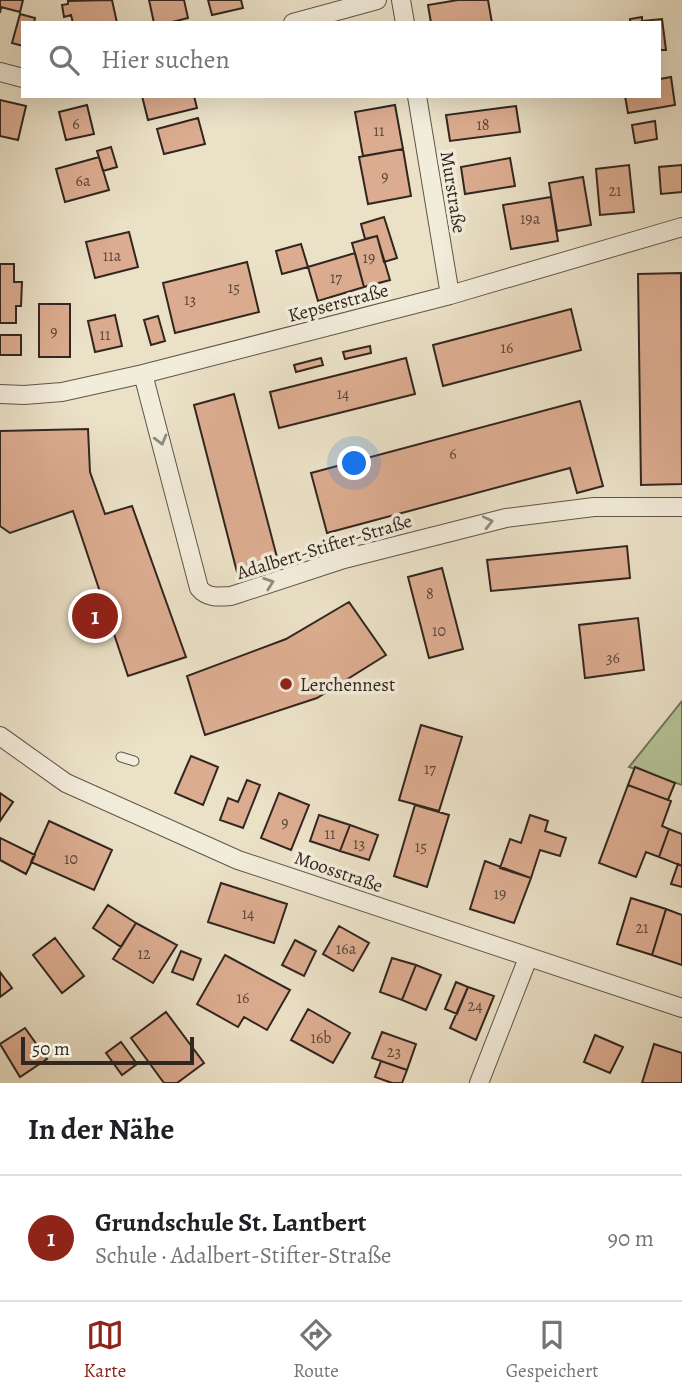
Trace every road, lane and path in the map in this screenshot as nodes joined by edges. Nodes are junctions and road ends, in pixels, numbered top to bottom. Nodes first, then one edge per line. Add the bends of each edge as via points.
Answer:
1 (377, 0) edge
2 (401, 0) edge
3 (300, 21) edge
4 (405, 21) edge
5 (0, 72) edge
6 (21, 77) edge
7 (417, 98) edge
8 (682, 227) edge
9 (450, 295) junction
10 (143, 374) junction
11 (0, 394) edge
12 (682, 507) edge
13 (0, 736) edge
14 (121, 757) dead end
15 (134, 761) dead end
16 (528, 958) junction
17 (682, 1008) edge
18 (479, 1083) edge

1 - 3 street
2 - 4 street
5 - 6 street
7 - 9 street, Murstraße
8 - 9 street, Kepserstraße
9 - 10 street, Kepserstraße
10 - 11 street, Kepserstraße via 62,393
10 -> 12 street, Adalbert-Stifter-Straße via 199,587 213,597 231,596 344,559 506,518 594,507
13 - 16 street, Moosstraße via 66,783 213,849
14 - 15 lane
16 - 17 street, Moosstraße
16 - 18 street

